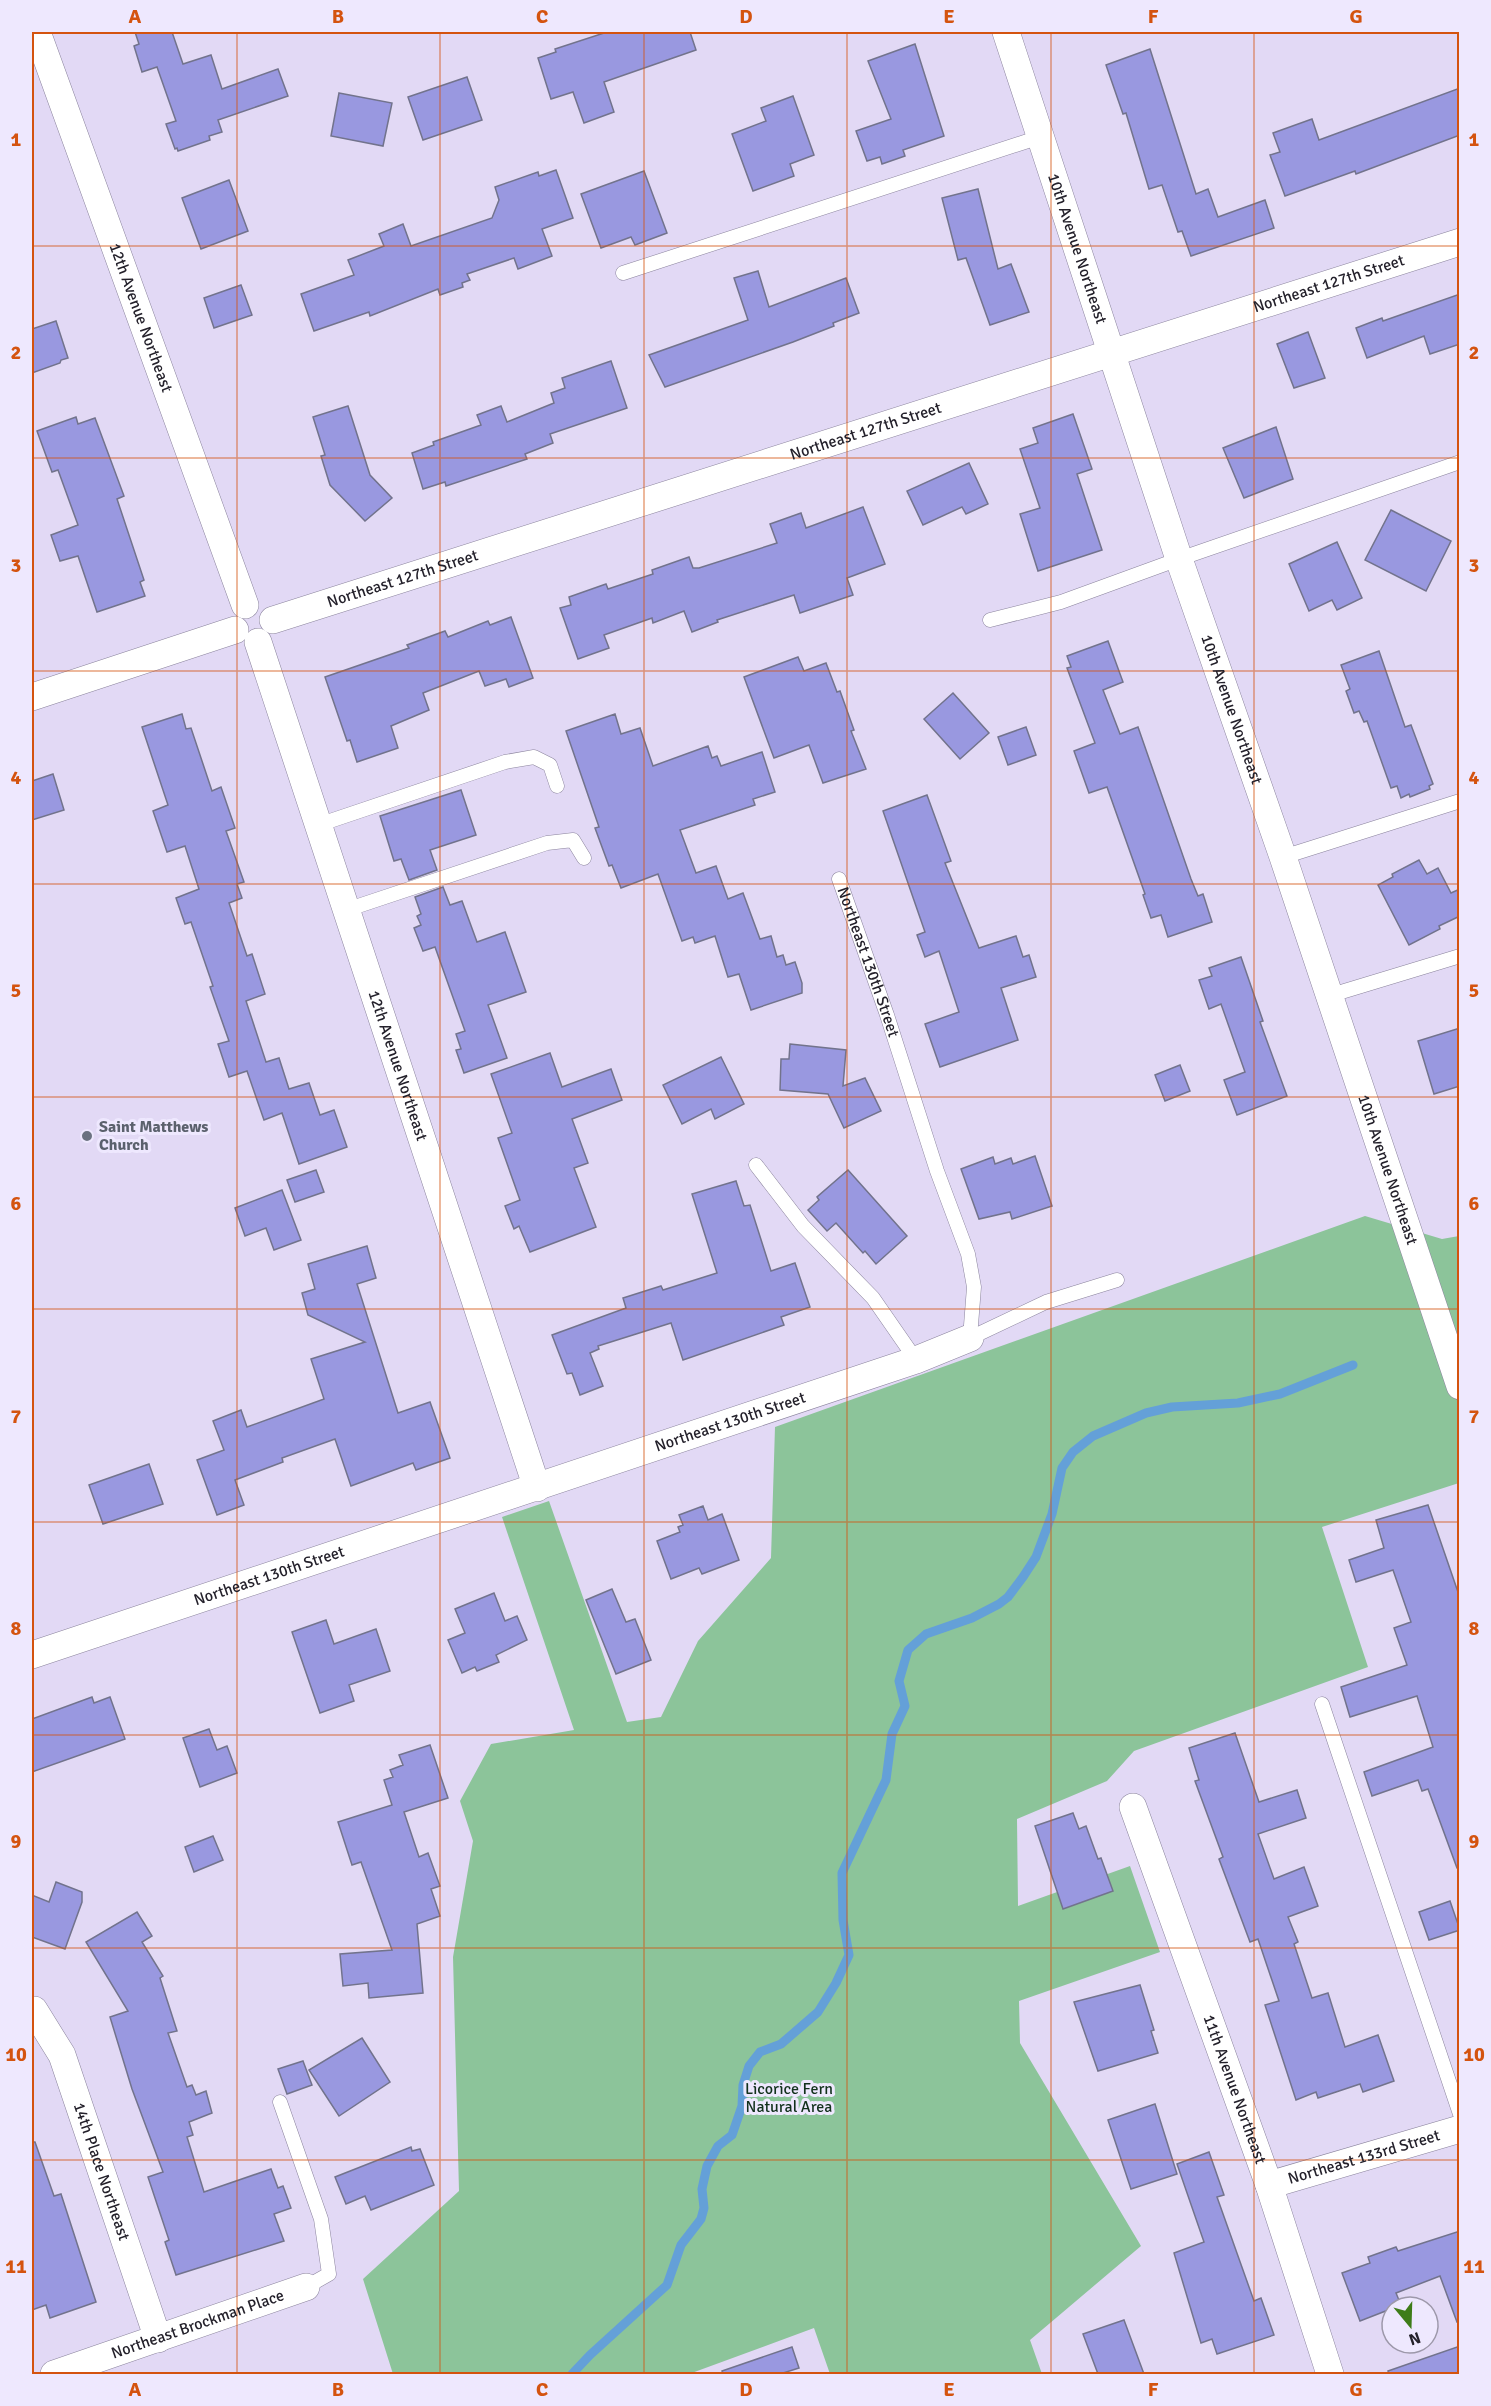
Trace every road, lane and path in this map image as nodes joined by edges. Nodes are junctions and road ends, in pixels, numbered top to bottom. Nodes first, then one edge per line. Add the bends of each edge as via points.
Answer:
1 (37, 32) edge
2 (1006, 32) edge
3 (1040, 137) junction
4 (1460, 242) edge
5 (623, 273) dead end
6 (1110, 352) junction
7 (1460, 462) edge
8 (1179, 559) junction
9 (990, 620) dead end
10 (253, 624) junction
11 (32, 697) edge
12 (557, 786) dead end
13 (1460, 801) edge
14 (318, 825) junction
15 (1283, 857) junction
16 (584, 858) dead end
17 (838, 879) dead end
18 (346, 910) junction
19 (1460, 956) edge
20 (1328, 996) junction
21 (756, 1166) dead end
22 (1117, 1280) dead end
23 (970, 1338) junction
24 (916, 1360) junction
25 (1460, 1386) edge
26 (537, 1488) junction
27 (32, 1654) edge
28 (1322, 1704) dead end
29 (1133, 1807) dead end
30 (34, 2010) dead end
31 (280, 2102) dead end
32 (1460, 2114) edge
33 (1460, 2129) edge
34 (1269, 2186) junction
35 (306, 2287) joint
36 (158, 2339) junction
37 (54, 2374) edge
38 (1330, 2374) edge

1 - 10 street, 12th Avenue Northeast
2 - 3 street, 10th Avenue Northeast
3 - 5 lane
3 - 6 street, 10th Avenue Northeast
4 - 6 street, Northeast 127th Street
6 - 8 street, 10th Avenue Northeast
6 - 10 street, Northeast 127th Street
7 - 8 lane
8 - 9 lane via 1061,602
8 - 15 street, 10th Avenue Northeast
10 - 11 street, Northeast 127th Street
10 - 14 street, 12th Avenue Northeast
12 - 14 lane via 550,765 534,757 515,760
13 - 15 lane
14 - 18 street, 12th Avenue Northeast
15 - 20 street, 10th Avenue Northeast
16 - 18 lane via 573,840 547,843
17 - 23 lane, Northeast 130th Street via 968,1254 974,1287
18 - 26 street, 12th Avenue Northeast
19 - 20 lane
20 - 25 street, 10th Avenue Northeast
21 - 24 lane via 803,1226 873,1299
22 - 23 lane via 1046,1302
23 - 24 street, Northeast 130th Street
24 - 26 street, Northeast 130th Street
26 - 27 street, Northeast 130th Street
28 - 32 lane
29 - 34 street, 11th Avenue Northeast
30 - 36 street, 14th Place Northeast via 62,2055
31 - 35 lane via 321,2219 329,2274
33 - 34 street, Northeast 133rd Street
34 - 38 street, 11th Avenue Northeast
35 - 36 street, Northeast Brockman Place
36 - 37 street, Northeast Brockman Place

